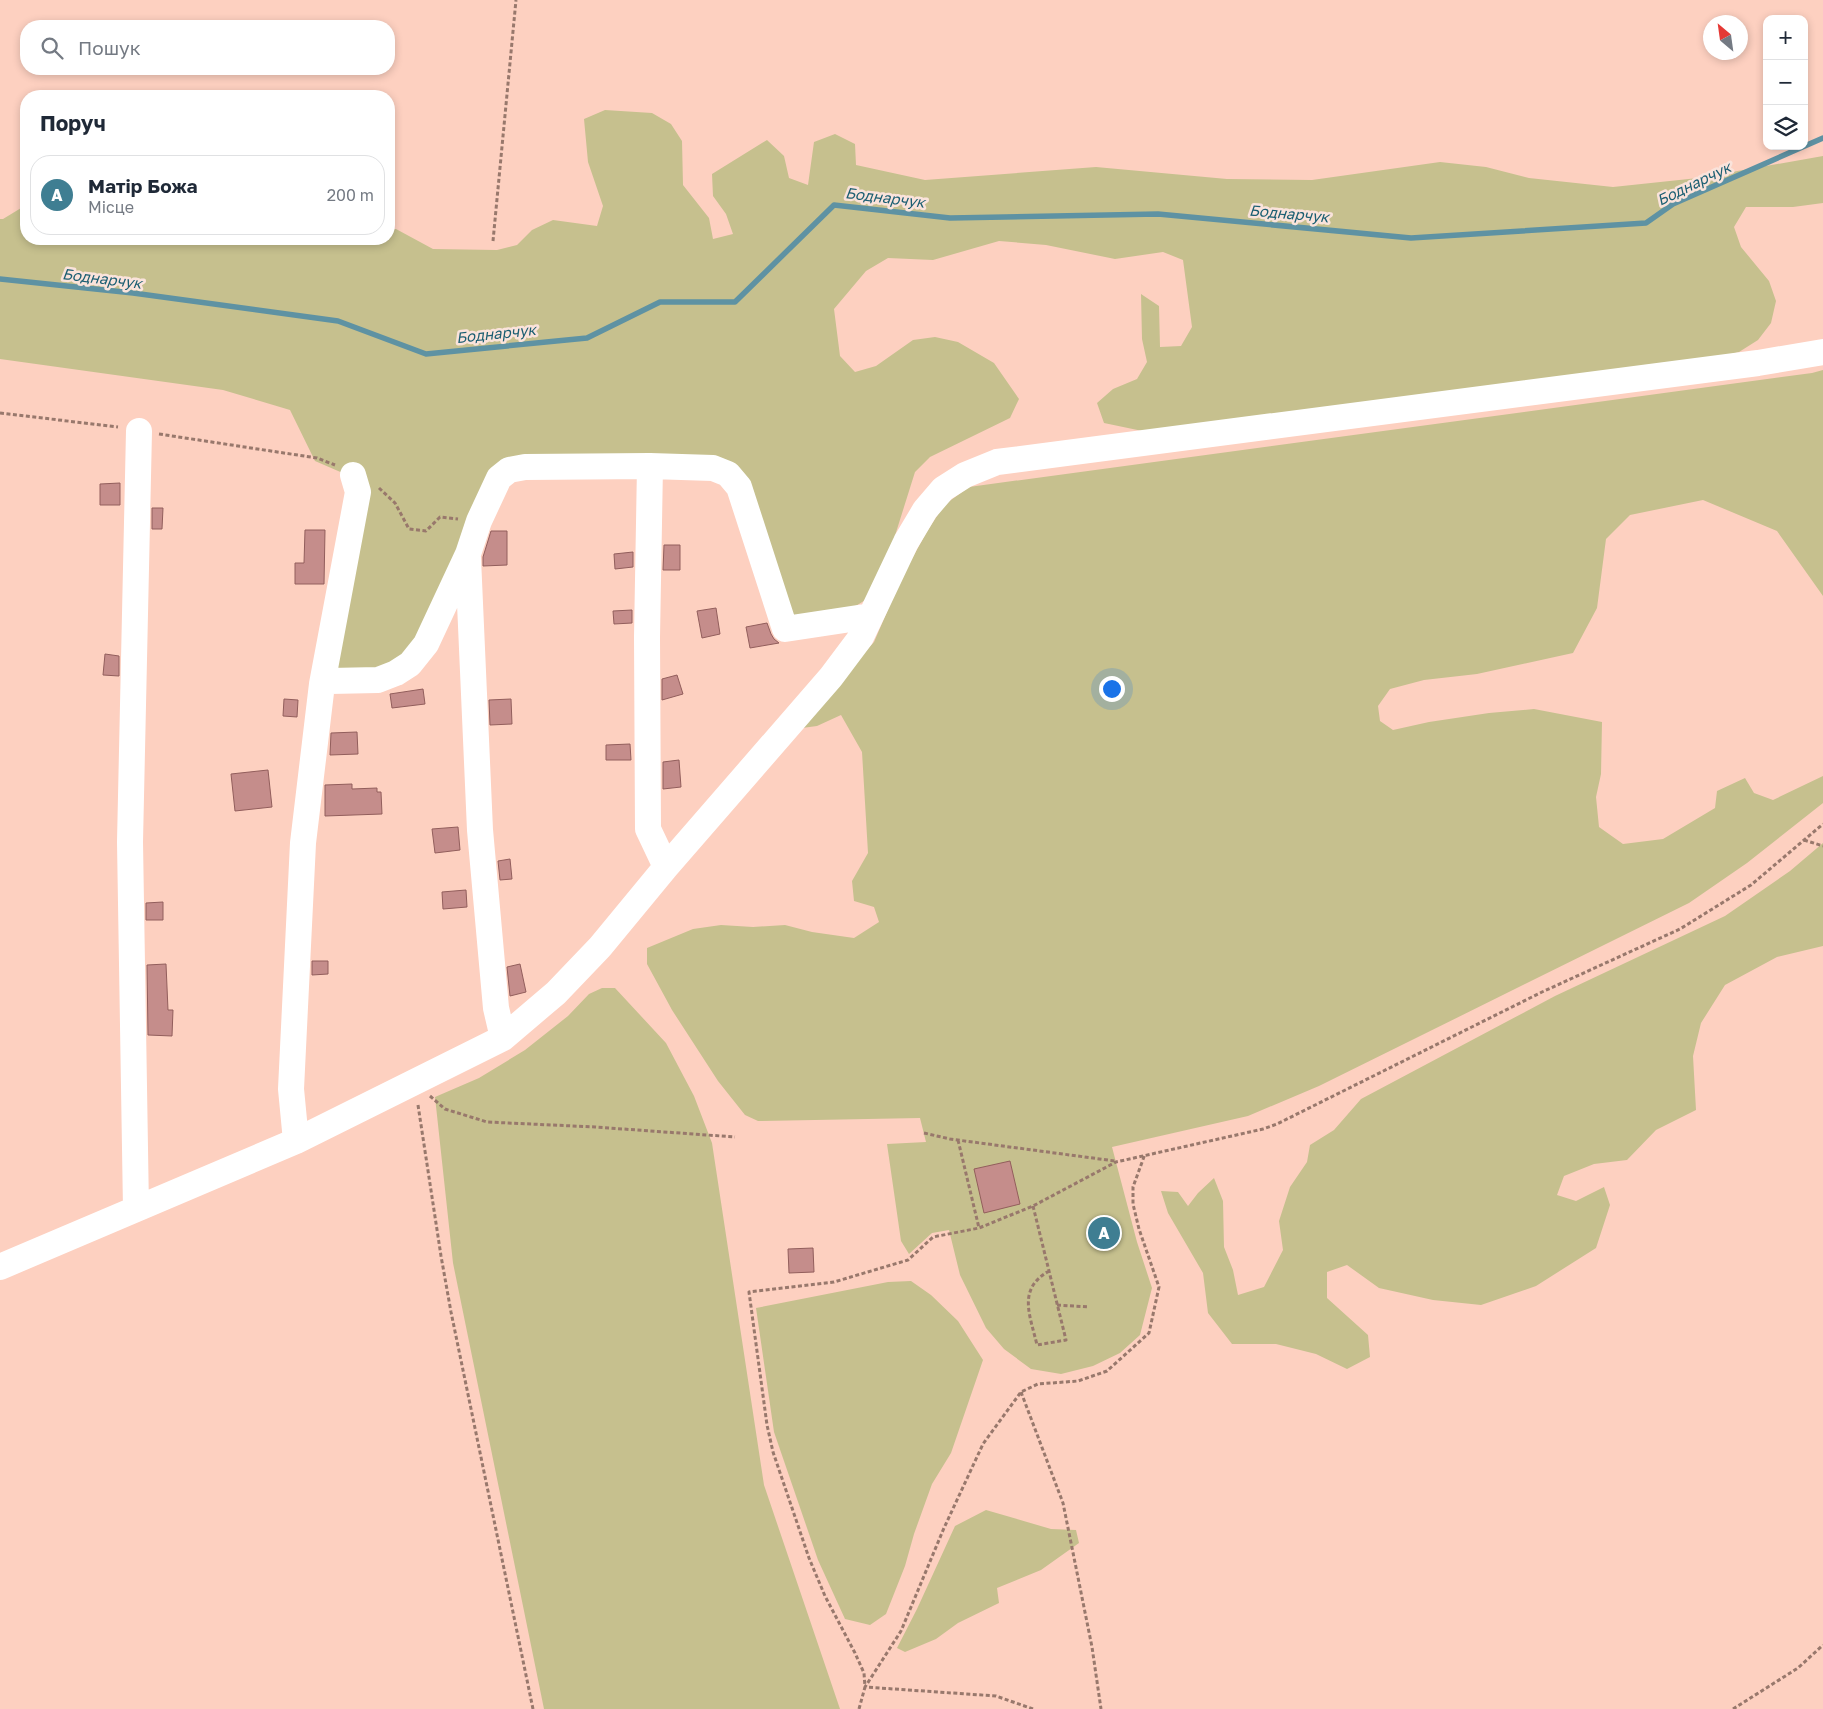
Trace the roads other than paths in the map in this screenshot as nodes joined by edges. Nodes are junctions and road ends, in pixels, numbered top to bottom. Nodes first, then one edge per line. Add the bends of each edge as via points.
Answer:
1 (1823, 352) edge
2 (139, 431) road end
3 (650, 466) junction
4 (353, 475) road end
5 (468, 554) junction
6 (871, 616) junction
7 (322, 684) junction
8 (666, 867) junction
9 (503, 1038) junction
10 (296, 1141) junction
11 (136, 1209) junction
12 (0, 1267) edge

1 - 6 street via 997,462 965,475 943,489 925,510
2 - 11 street via 130,842
3 - 5 street via 525,467 509,470 499,478
3 - 6 street via 713,468 728,474 739,487 785,629
3 - 8 street via 648,829
4 - 7 street via 358,492
5 - 7 street via 426,644 410,664 378,680 330,680
5 - 9 street via 480,830 496,1008
6 - 8 street via 861,636 831,677
7 - 10 street via 303,843 291,1090
8 - 9 street via 594,954 556,993
9 - 10 street
10 - 11 street
11 - 12 street

